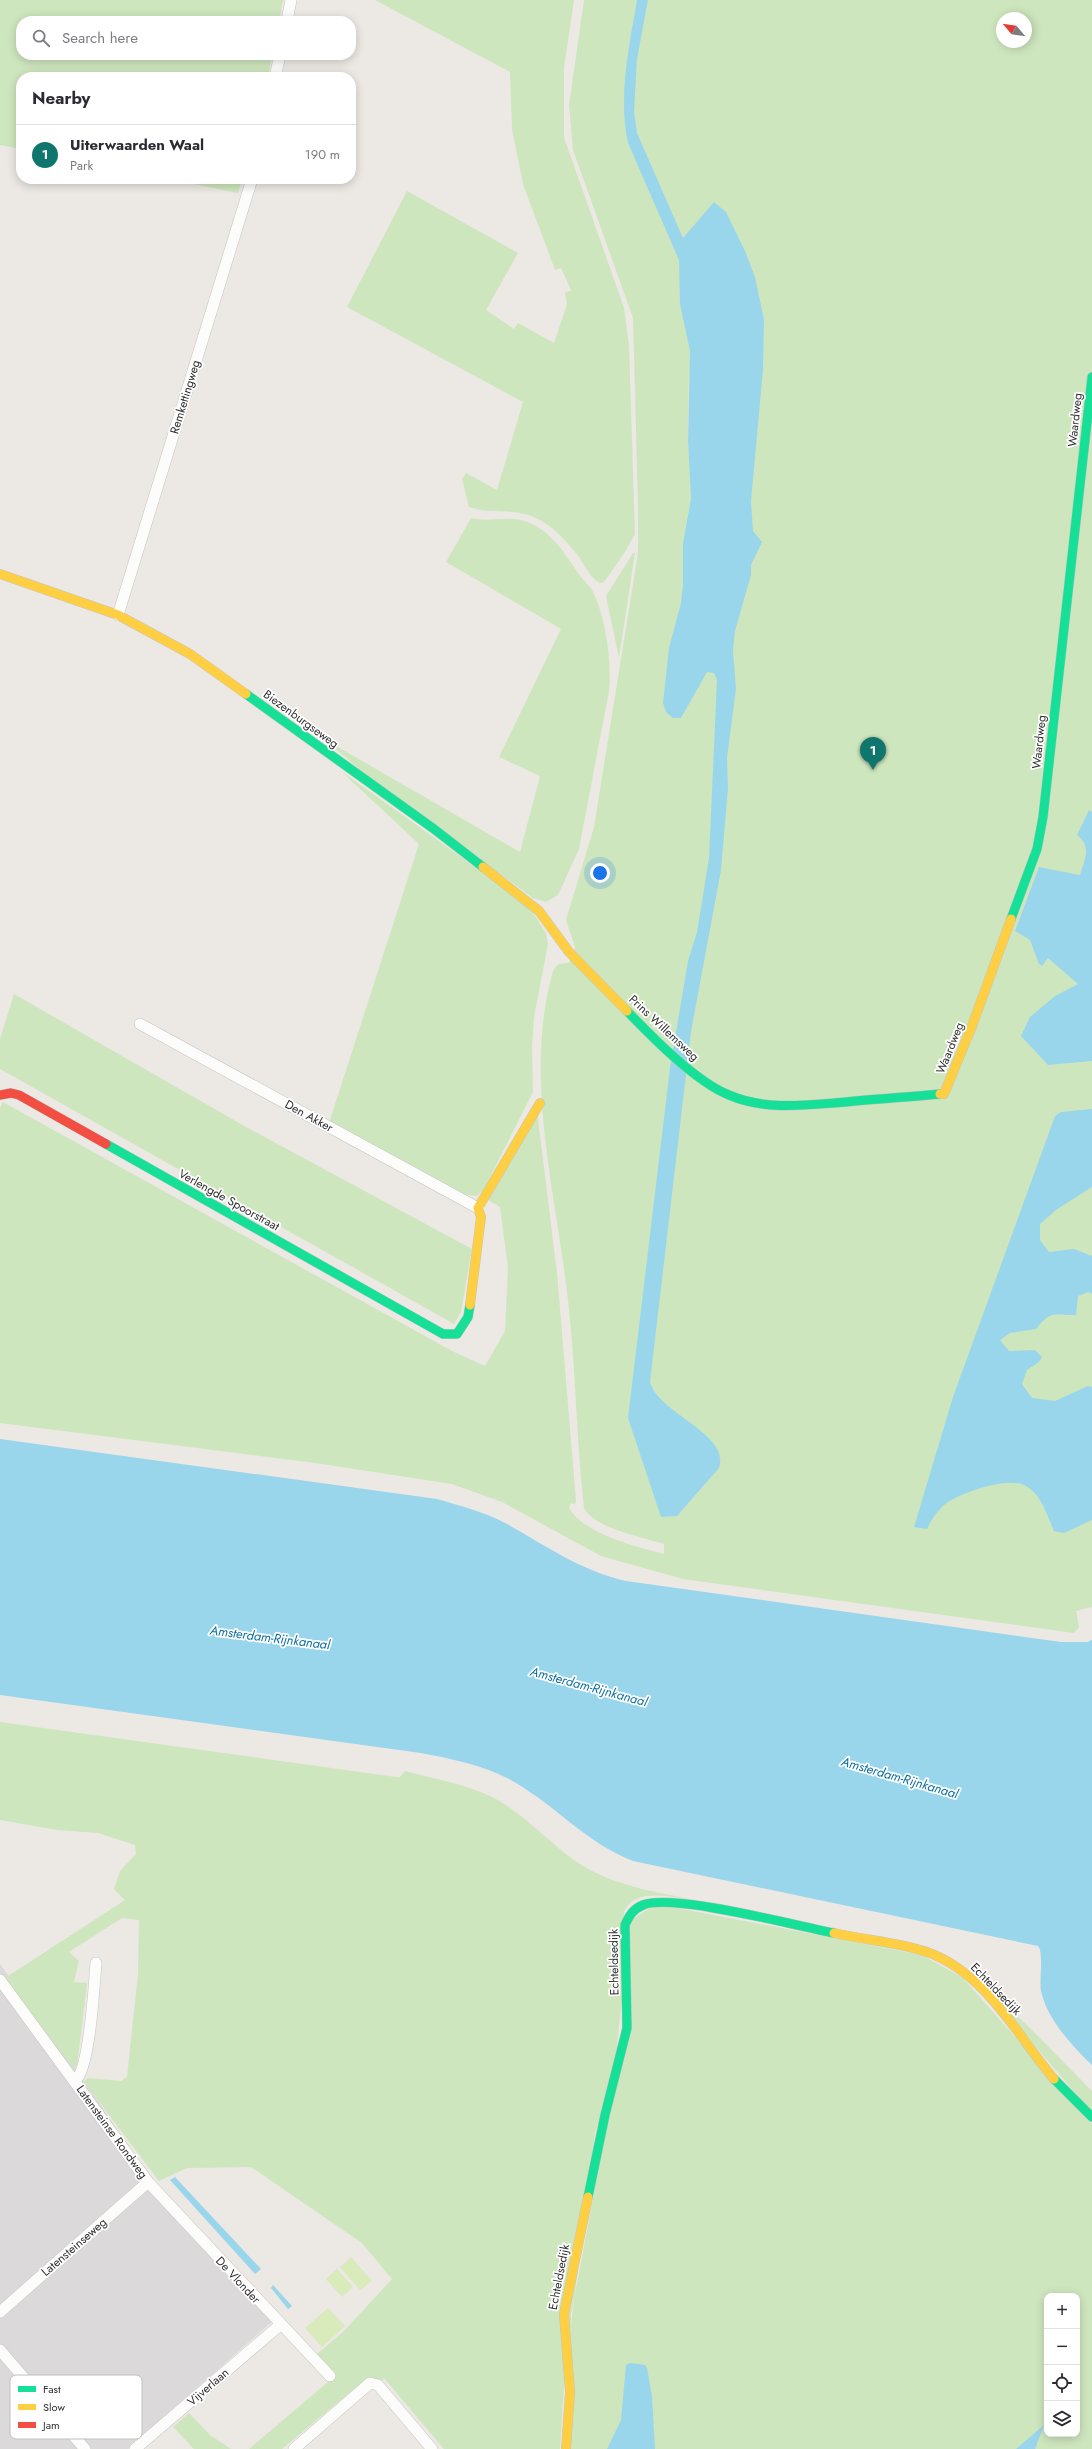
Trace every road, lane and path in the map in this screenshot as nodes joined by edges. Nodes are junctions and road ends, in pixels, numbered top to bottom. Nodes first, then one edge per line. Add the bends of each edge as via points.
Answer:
1 (291, 0) edge
2 (288, 16) edge
3 (279, 60) edge
4 (276, 72) edge
5 (250, 184) edge
6 (1092, 377) edge
7 (0, 574) edge
8 (118, 614) junction
9 (558, 935) joint
10 (140, 1024) dead end
11 (944, 1094) joint
12 (0, 1095) edge
13 (540, 1102) dead end
14 (478, 1208) junction
15 (96, 1964) dead end
16 (0, 1980) edge
17 (76, 2081) junction
18 (1092, 2117) edge
19 (148, 2182) junction
20 (0, 2312) edge
21 (280, 2325) junction
22 (0, 2350) edge
23 (21, 2375) edge
24 (330, 2376) dead end
25 (76, 2439) edge
26 (85, 2449) edge
27 (135, 2449) edge
28 (294, 2449) edge
29 (432, 2449) edge
30 (566, 2449) edge

1 - 2 street
3 - 4 street
5 - 8 street, Remkettingweg
6 - 11 street, Waardweg via 1037,849 972,1026
7 - 8 street, Biezenburgseweg
8 - 9 street, Biezenburgseweg via 190,654 434,829 539,911
9 - 11 street, Prins Willemsweg via 569,952 666,1050 728,1095 750,1102 780,1105
10 - 14 street, Den Akker
12 - 14 street, Verlengde Spoorstraat via 19,1095 444,1334 457,1334 468,1317 481,1217
13 - 14 street
15 - 17 street, Latensteinse Rondweg via 86,2055 80,2078
16 - 17 street, Latensteinse Rondweg
17 - 19 street, Latensteinse Rondweg
18 - 30 street, Echteldsedijk via 1068,2094 976,1982 941,1957 919,1950 690,1904 656,1901 636,1908 628,1915 625,1925 627,2028 605,2115 564,2314 570,2392
19 - 20 street, Latensteinseweg
19 - 21 street, De Vlonder
21 - 24 street, De Vlonder
21 - 27 street, Vijverlaan
22 - 23 street
25 - 26 street
28 - 29 street via 370,2383 378,2385

